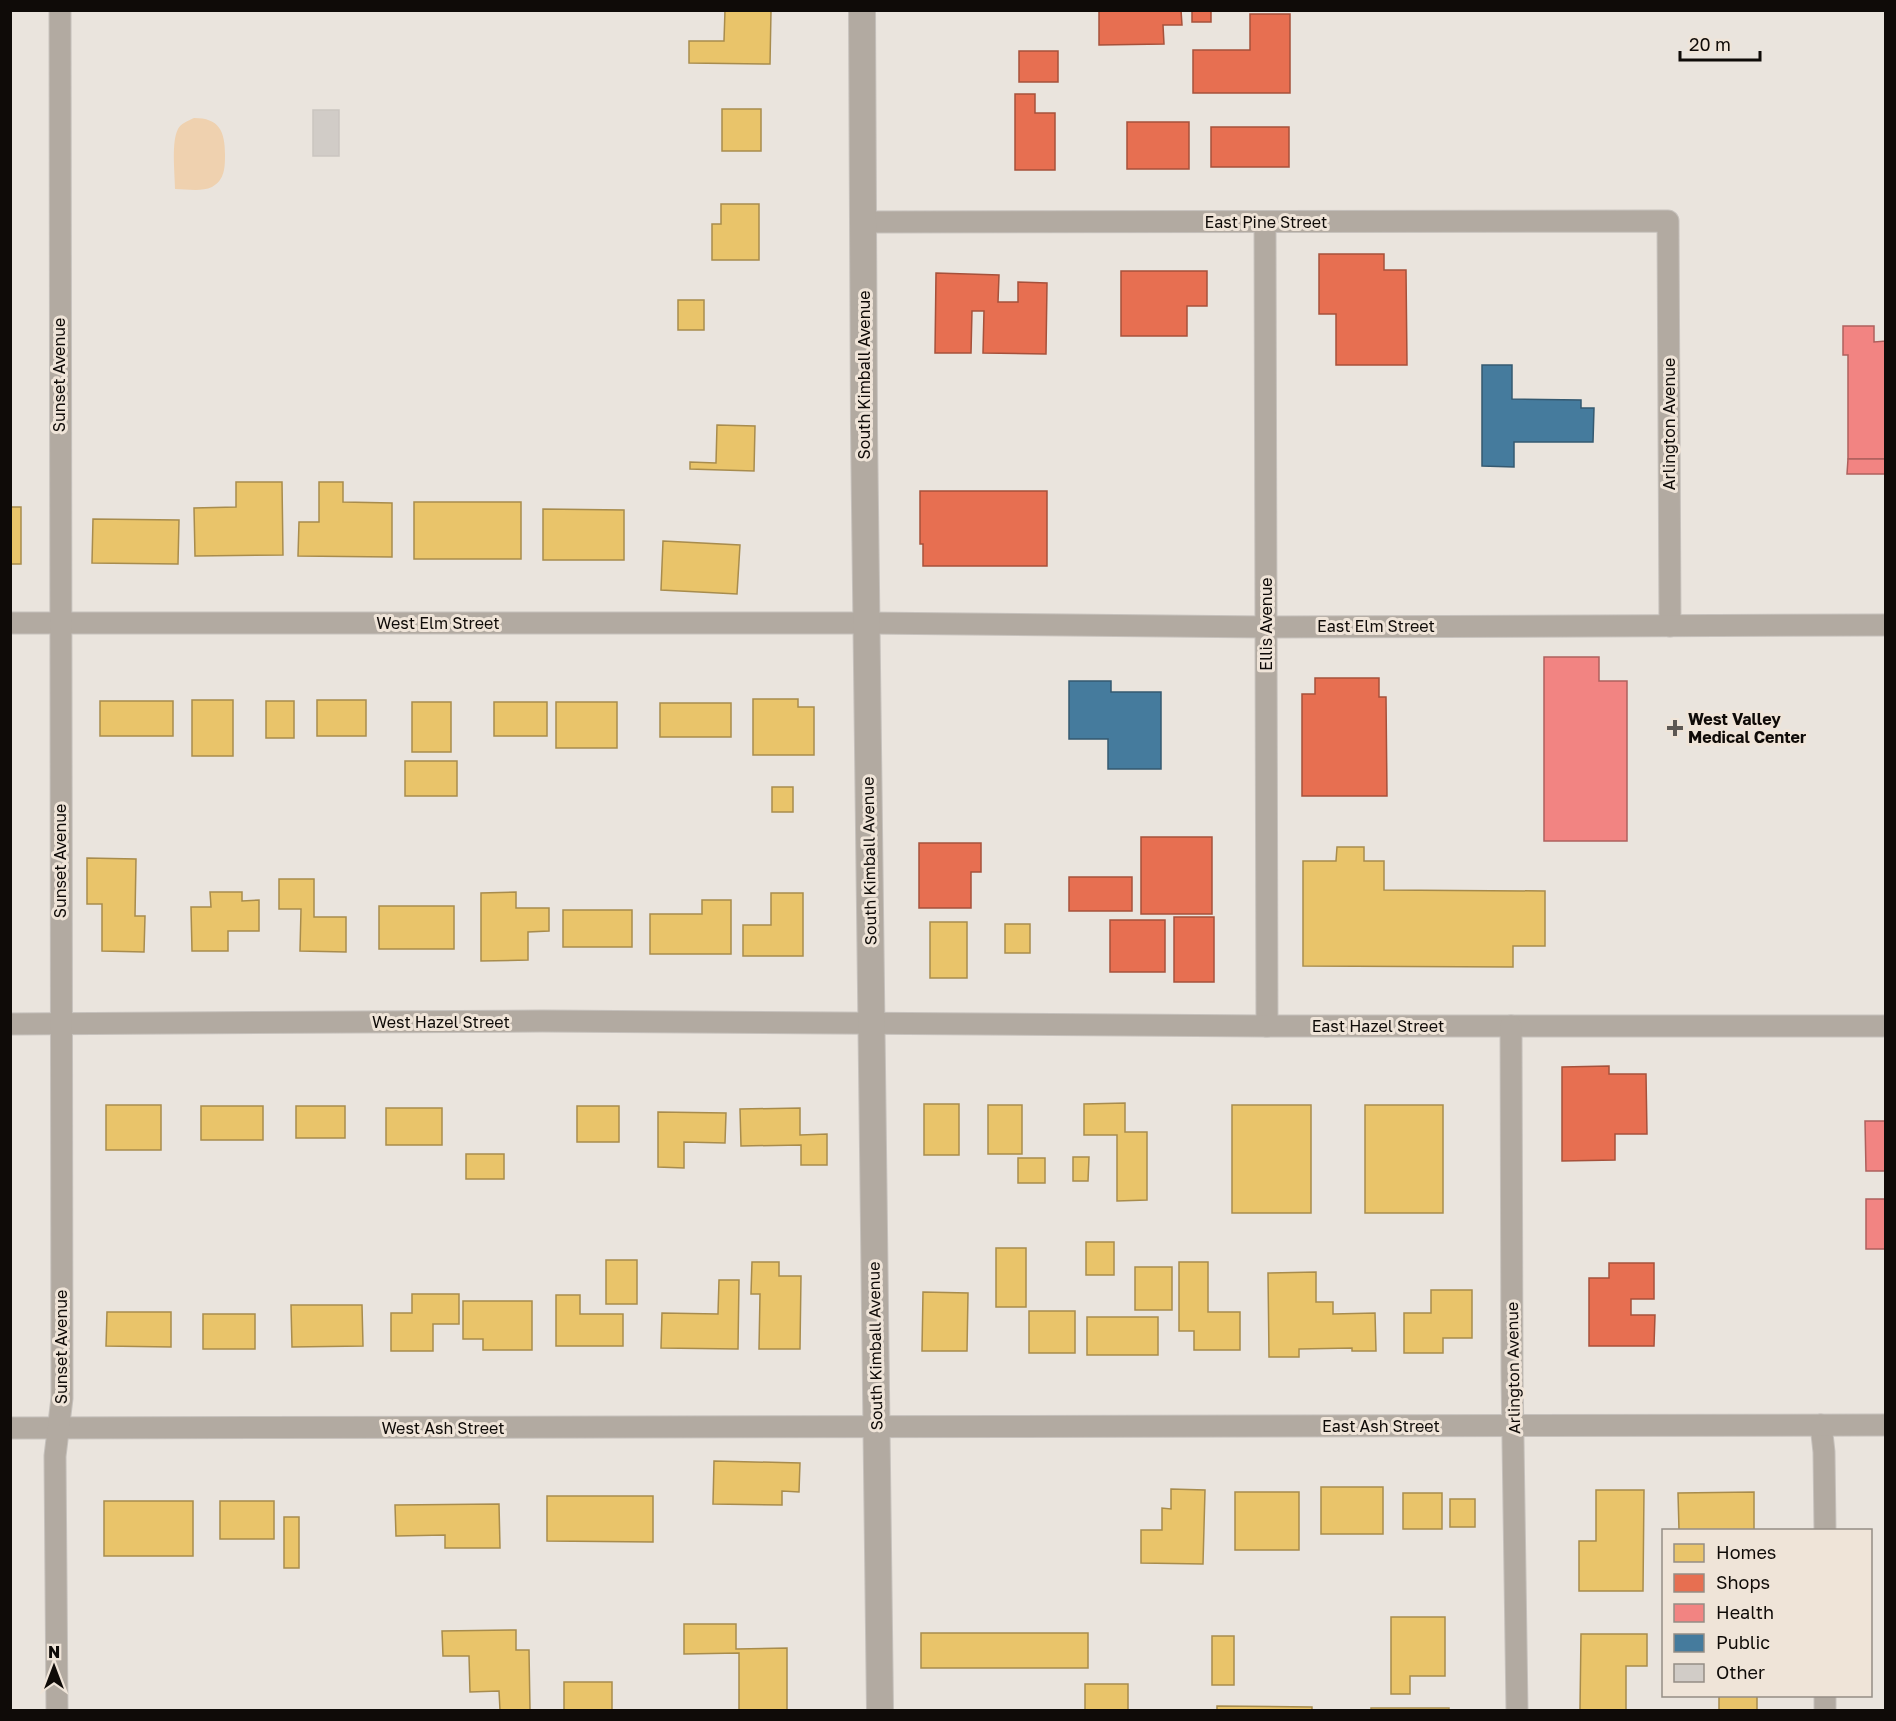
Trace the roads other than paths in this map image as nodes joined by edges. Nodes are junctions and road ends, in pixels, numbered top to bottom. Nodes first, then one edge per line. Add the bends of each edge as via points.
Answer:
1 (60, 10) edge
2 (862, 10) edge
3 (1668, 221) joint
4 (864, 222) junction
5 (1265, 222) junction
6 (10, 623) edge
7 (60, 623) junction
8 (866, 623) junction
9 (1886, 625) edge
10 (1670, 626) junction
11 (1266, 627) junction
12 (871, 1023) junction
13 (10, 1024) edge
14 (61, 1024) junction
15 (1267, 1026) junction
16 (1510, 1026) junction
17 (1886, 1026) edge
18 (1514, 1425) junction
19 (1821, 1425) junction
20 (1886, 1425) edge
21 (10, 1428) edge
22 (59, 1428) junction
23 (876, 1428) junction
24 (1825, 1529) edge
25 (57, 1710) edge
26 (880, 1710) edge
27 (1517, 1710) edge

1 - 7 street, Sunset Avenue
2 - 4 street, South Kimball Avenue
3 - 5 street, East Pine Street
3 - 10 street, Arlington Avenue
4 - 5 street, East Pine Street
4 - 8 street, South Kimball Avenue
5 - 11 street, Ellis Avenue
6 - 7 street, West Elm Street
7 - 8 street, West Elm Street
7 - 14 street, Sunset Avenue
8 - 11 street, East Elm Street
8 - 12 street, South Kimball Avenue
9 - 10 street, East Elm Street
10 - 11 street, East Elm Street
11 - 15 street, Ellis Avenue
12 - 14 street, West Hazel Street
12 - 15 street, East Hazel Street
12 - 23 street, South Kimball Avenue
13 - 14 street, West Hazel Street
14 - 22 street, Sunset Avenue
15 - 16 street, East Hazel Street
16 - 17 street, East Hazel Street
16 - 18 street, Arlington Avenue
18 - 19 street, East Ash Street
18 - 23 street, East Ash Street
18 - 27 street, Arlington Avenue
19 - 20 street, East Ash Street
19 - 24 street
21 - 22 street, West Ash Street
22 - 23 street, West Ash Street
22 - 25 street, Sunset Avenue via 55,1456
23 - 26 street, South Kimball Avenue

